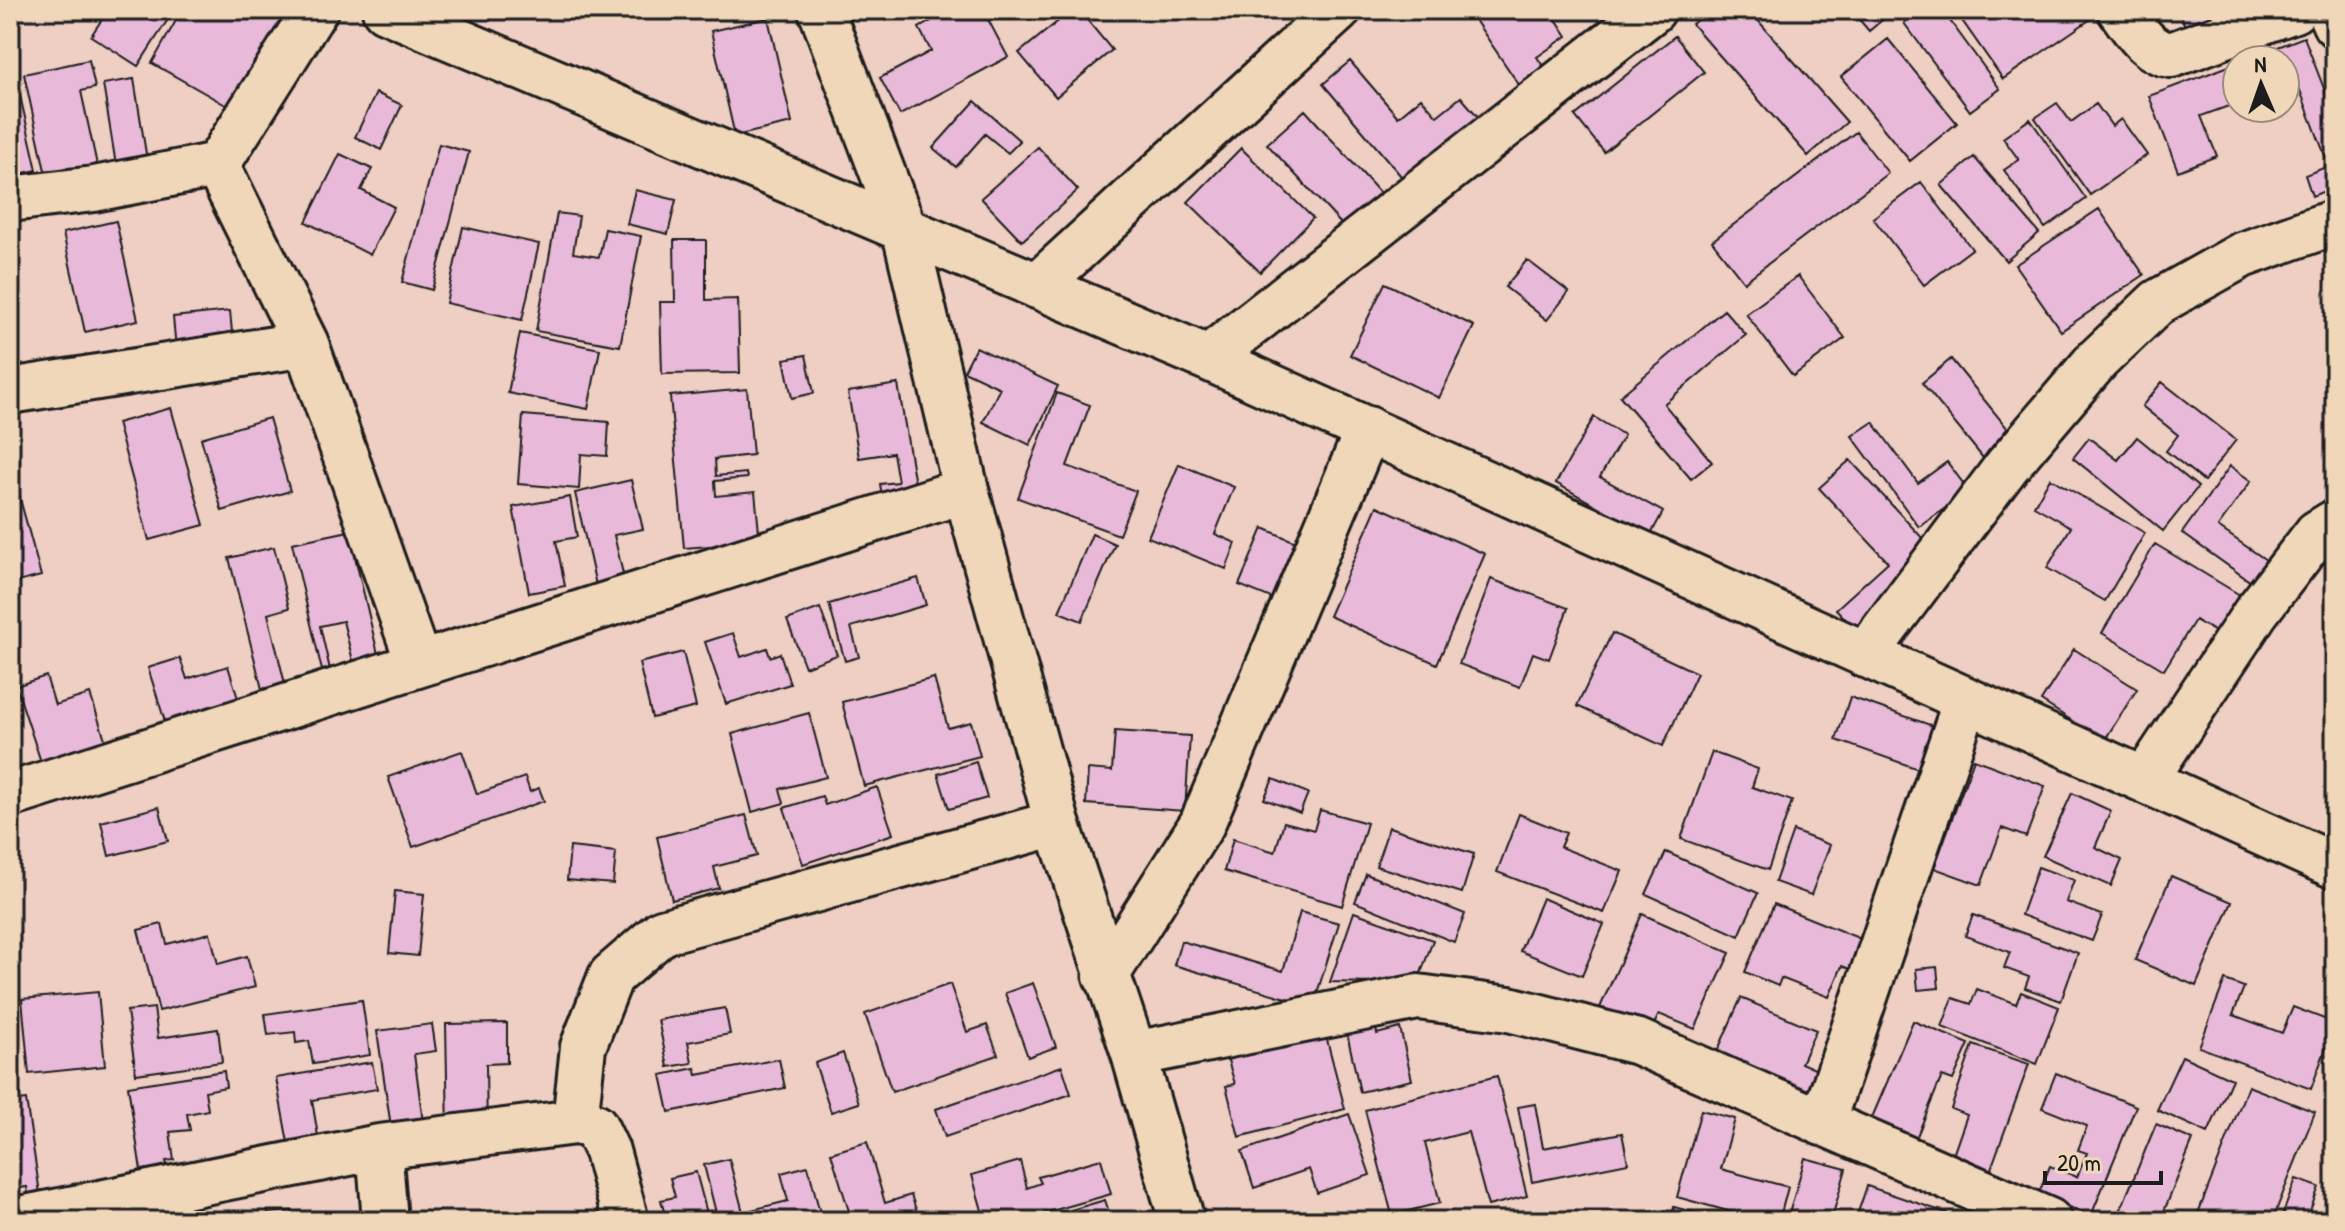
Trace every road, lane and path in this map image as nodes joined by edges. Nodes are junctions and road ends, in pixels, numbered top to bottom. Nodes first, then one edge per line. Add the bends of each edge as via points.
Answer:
1 (315, 10) edge
2 (385, 10) edge
3 (821, 10) edge
4 (1338, 10) edge
5 (1653, 10) edge
6 (2120, 10) edge
7 (2294, 10) edge
8 (2329, 10) edge
9 (2335, 24) edge
10 (481, 31) edge
11 (217, 165) junction
12 (10, 199) edge
13 (2335, 222) edge
14 (905, 232) junction
15 (1037, 286) junction
16 (306, 344) junction
17 (1208, 358) junction
18 (10, 391) edge
19 (1368, 429) junction
20 (966, 490) junction
21 (2335, 522) edge
22 (1865, 655) junction
23 (418, 662) junction
24 (1966, 700) junction
25 (2146, 778) junction
26 (10, 795) edge
27 (1057, 823) junction
28 (2335, 866) edge
29 (1106, 976) junction
30 (1134, 1054) junction
31 (575, 1122) junction
32 (1822, 1123) junction
33 (379, 1147) junction
34 (10, 1221) edge
35 (385, 1221) edge
36 (626, 1221) edge
37 (1182, 1221) edge
38 (2049, 1221) edge

1 - 11 street
2 - 10 street
3 - 14 street
4 - 15 street
5 - 17 street
6 - 7 street via 2159,54 2171,55
8 - 9 street
10 - 14 street
11 - 12 street
11 - 16 street
13 - 22 street via 2242,255 2158,302 2097,360 2007,466
14 - 15 street
14 - 20 street
15 - 17 street
16 - 18 street
16 - 23 street
17 - 19 street
19 - 22 street
19 - 29 street via 1202,824
20 - 23 street
20 - 27 street
21 - 25 street via 2317,533 2256,612
22 - 24 street
23 - 26 street
24 - 25 street
24 - 32 street
25 - 28 street
27 - 29 street
27 - 31 street via 662,932 611,976 583,1047
29 - 30 street
30 - 32 street via 1418,997 1509,1009 1638,1042
30 - 37 street
31 - 33 street
31 - 36 street via 595,1126
32 - 38 street
33 - 34 street
33 - 35 street

